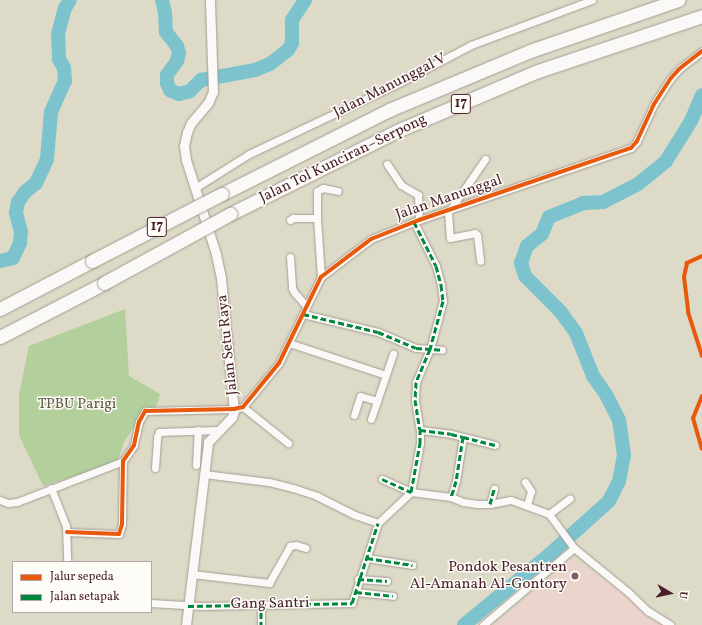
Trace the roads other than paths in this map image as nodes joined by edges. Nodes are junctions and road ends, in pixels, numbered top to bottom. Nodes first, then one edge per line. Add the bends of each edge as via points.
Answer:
1 (210, 0) edge
2 (592, 0) edge
3 (678, 0) edge
4 (702, 16) edge
5 (702, 51) edge
6 (485, 159) dead end
7 (386, 164) dead end
8 (195, 188) junction
9 (338, 191) dead end
10 (449, 210) junction
11 (317, 218) junction
12 (290, 220) dead end
13 (417, 221) junction
14 (290, 257) dead end
15 (480, 261) dead end
16 (322, 277) junction
17 (306, 306) junction
18 (0, 309) edge
19 (303, 314) junction
20 (0, 337) edge
21 (289, 343) junction
22 (430, 349) junction
23 (442, 350) dead end
24 (393, 354) dead end
25 (386, 375) junction
26 (377, 401) junction
27 (239, 408) junction
28 (354, 415) dead end
29 (371, 419) dead end
30 (198, 430) junction
31 (218, 430) junction
32 (420, 430) junction
33 (463, 437) junction
34 (288, 443) dead end
35 (495, 445) dead end
36 (123, 461) junction
37 (196, 465) dead end
38 (155, 468) dead end
39 (204, 474) junction
40 (382, 479) dead end
41 (525, 482) dead end
42 (51, 488) junction
43 (494, 489) dead end
44 (411, 492) junction
45 (451, 497) junction
46 (570, 498) dead end
47 (0, 500) edge
48 (490, 504) junction
49 (527, 505) junction
50 (549, 514) junction
51 (378, 523) junction
52 (67, 532) junction
53 (571, 545) junction
54 (306, 548) dead end
55 (367, 558) junction
56 (67, 561) edge
57 (412, 565) dead end
58 (192, 574) junction
59 (358, 580) junction
60 (387, 581) dead end
61 (356, 592) junction
62 (393, 596) dead end
63 (152, 603) edge
64 (261, 604) junction
65 (188, 606) junction
66 (186, 625) edge
67 (261, 625) edge
68 (483, 625) edge
69 (670, 625) edge

1 - 8 street, Jalan Setu Raya via 213,92 187,132 184,146
2 - 8 street, Jalan Manunggal V via 472,45 394,86 249,154
3 - 18 highway, Jalan Tol Kunciran–Serpong / 17, bridge via 530,52 396,108 222,194
4 - 20 highway, Jalan Tol Kunciran–Serpong / 17, bridge via 546,69 397,131 230,214
5 - 10 street, Jalan Manunggal via 671,78 654,104 637,142 631,148
6 - 10 street
7 - 13 street via 401,185 418,195
8 - 27 street, Jalan Setu Raya via 221,278
9 - 11 street via 323,188 318,190
10 - 13 street, Jalan Manunggal
10 - 15 street via 450,238 475,233
11 - 12 street
11 - 16 street
13 - 16 street, Jalan Manunggal via 371,239
13 - 22 street via 442,285 443,301
14 - 17 street via 292,288
16 - 17 street, Jalan Manunggal
17 - 19 street, Jalan Manunggal
19 - 21 street, Jalan Manunggal
19 - 22 street via 378,332 416,348
21 - 25 street
21 - 27 street, Jalan Manunggal via 278,363
22 - 23 street
22 - 32 street via 415,388
24 - 25 street
25 - 26 street
26 - 28 street via 360,396
26 - 29 street
27 - 31 street, Jalan Setu Raya
27 - 34 street
27 - 36 street via 145,411 139,422 134,446
30 - 31 street
30 - 37 street
30 - 38 street via 159,432
31 - 39 street, Jalan Setu Raya via 208,442
32 - 33 street
32 - 44 street
33 - 35 street
33 - 45 street
36 - 42 street
36 - 52 street via 122,524 119,534
39 - 51 street via 270,482 293,488
39 - 58 street, Jalan Setu Raya
40 - 44 street
41 - 49 street via 531,491
42 - 47 street via 17,502 8,503
42 - 52 street via 64,517
43 - 48 street
44 - 45 street
44 - 51 street
45 - 48 street via 463,502
46 - 50 street
48 - 49 street via 511,500
49 - 50 street
50 - 53 street
51 - 55 street
52 - 56 street
53 - 68 street
53 - 69 street via 648,611
54 - 58 street via 290,546 270,584
55 - 57 street
55 - 59 street
58 - 65 street, Jalan Setu Raya
59 - 60 street
59 - 61 street
61 - 62 street
61 - 64 street, Gang Santri via 352,603
63 - 65 street, Gang Santri
64 - 65 street, Gang Santri
64 - 67 street
65 - 66 street, Jalan Setu Raya

